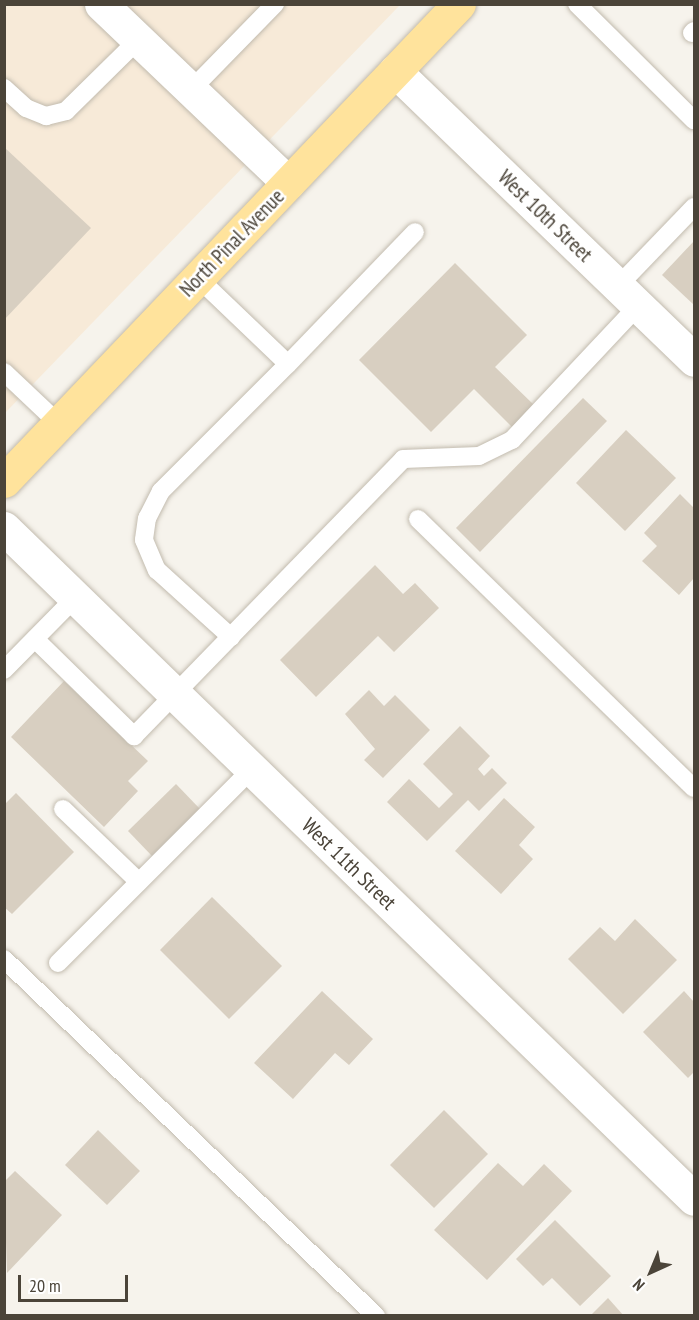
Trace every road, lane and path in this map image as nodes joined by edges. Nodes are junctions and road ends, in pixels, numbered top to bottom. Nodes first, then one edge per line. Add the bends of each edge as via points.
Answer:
1 (101, 4) edge
2 (275, 4) edge
3 (459, 4) edge
4 (577, 4) edge
5 (138, 40) junction
6 (395, 71) junction
7 (4, 88) edge
8 (190, 91) junction
9 (694, 120) edge
10 (288, 183) junction
11 (694, 207) edge
12 (415, 232) dead end
13 (198, 278) junction
14 (628, 296) junction
15 (694, 360) edge
16 (288, 364) junction
17 (4, 372) edge
18 (59, 424) junction
19 (4, 481) edge
20 (418, 519) dead end
21 (4, 528) edge
22 (76, 597) junction
23 (231, 637) junction
24 (35, 639) junction
25 (4, 670) edge
26 (176, 695) junction
27 (252, 769) junction
28 (694, 788) edge
29 (63, 809) dead end
30 (139, 882) junction
31 (4, 958) edge
32 (58, 963) dead end
33 (694, 1199) edge
34 (376, 1316) edge

1 - 5 street
2 - 8 lane
3 - 6 main road, North Pinal Avenue
4 - 9 lane
5 - 7 lane via 66,111 46,116 26,108
5 - 8 street
6 - 10 main road, North Pinal Avenue
6 - 14 street, West 10th Street
8 - 10 street
10 - 13 main road, North Pinal Avenue
11 - 14 lane
12 - 16 lane
13 - 16 lane
13 - 18 main road, North Pinal Avenue
14 - 15 street, West 10th Street
14 - 23 lane via 512,440 479,456 403,459
16 - 23 lane via 161,491 147,518 144,540 158,570
17 - 18 lane
18 - 19 main road, North Pinal Avenue
20 - 28 lane
21 - 22 street, West 11th Street
22 - 24 lane
22 - 26 street, West 11th Street
23 - 26 lane
24 - 25 lane
24 - 26 lane via 134,736
26 - 27 street, West 11th Street
27 - 30 lane
27 - 33 street, West 11th Street
29 - 30 lane
30 - 32 lane
31 - 34 lane

